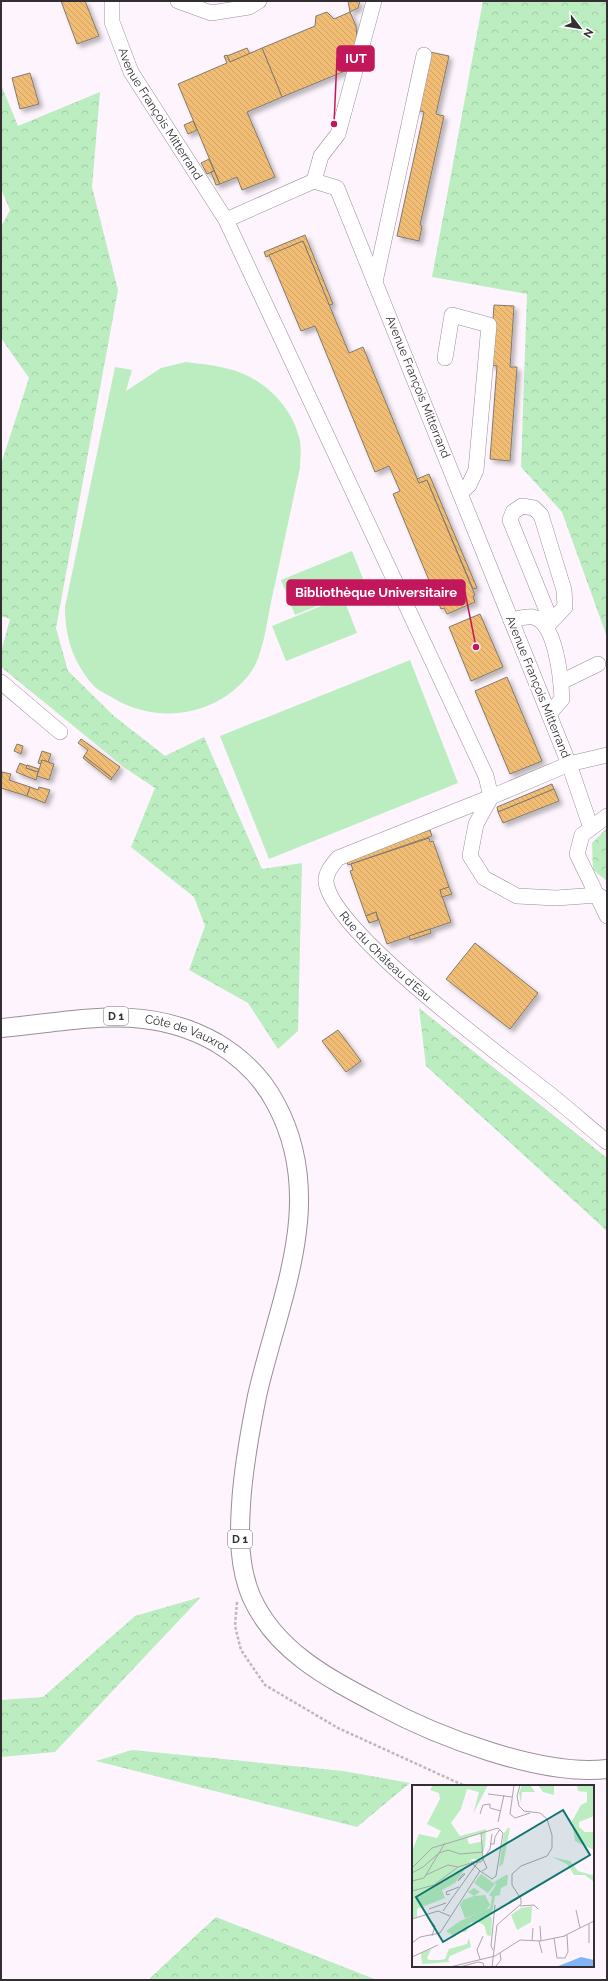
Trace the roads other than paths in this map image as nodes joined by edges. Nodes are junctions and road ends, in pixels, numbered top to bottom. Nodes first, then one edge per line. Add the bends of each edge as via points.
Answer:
1 (112, 1) edge
2 (178, 1) edge
3 (259, 1) edge
4 (374, 1) edge
5 (424, 54) dead end
6 (314, 181) junction
7 (226, 220) junction
8 (376, 282) junction
9 (445, 358) dead end
10 (460, 493) junction
11 (511, 620) junction
12 (548, 624) junction
13 (598, 664) dead end
14 (1, 682) edge
15 (561, 682) junction
16 (549, 714) junction
17 (60, 732) dead end
18 (607, 755) edge
19 (569, 764) junction
20 (491, 797) junction
21 (607, 816) edge
22 (591, 828) junction
23 (602, 898) edge
24 (607, 916) edge
25 (1, 1028) edge
26 (607, 1142) edge
27 (607, 1769) edge

1 - 7 street, Avenue François Mitterrand via 112,22 131,72
2 - 3 street via 211,13 249,7
4 - 6 street via 338,134 321,156
5 - 8 street
6 - 7 street
6 - 8 street, Avenue François Mitterrand via 337,188
7 - 20 street, Avenue François Mitterrand via 486,776
8 - 10 street, Avenue François Mitterrand
9 - 10 street via 452,315 489,325 476,470 469,485
10 - 11 street, Avenue François Mitterrand
11 - 12 street via 532,617
11 - 16 street, Avenue François Mitterrand
12 - 12 street via 565,606 564,590 542,515 534,508 522,506 513,512 510,520
12 - 15 street
13 - 15 street
14 - 17 street
15 - 16 street via 562,699
16 - 19 street, Avenue François Mitterrand
18 - 19 street
19 - 20 street, Avenue François Mitterrand
19 - 22 street
20 - 23 street via 476,824 470,856 484,878 517,896
20 - 26 street, Rue du Château d'Eau via 338,858 330,868 326,881 333,899 347,919 422,993
21 - 22 street
22 - 23 street via 582,835 576,854
23 - 24 street
25 - 27 main road, Côte de Vauxrot / D 1 via 94,1017 119,1016 160,1021 204,1036 225,1048 247,1065 264,1084 278,1107 291,1139 299,1184 298,1234 290,1275 257,1396 245,1464 240,1543 247,1584 258,1611 274,1634 291,1651 324,1674 420,1726 464,1743 522,1760 571,1769

